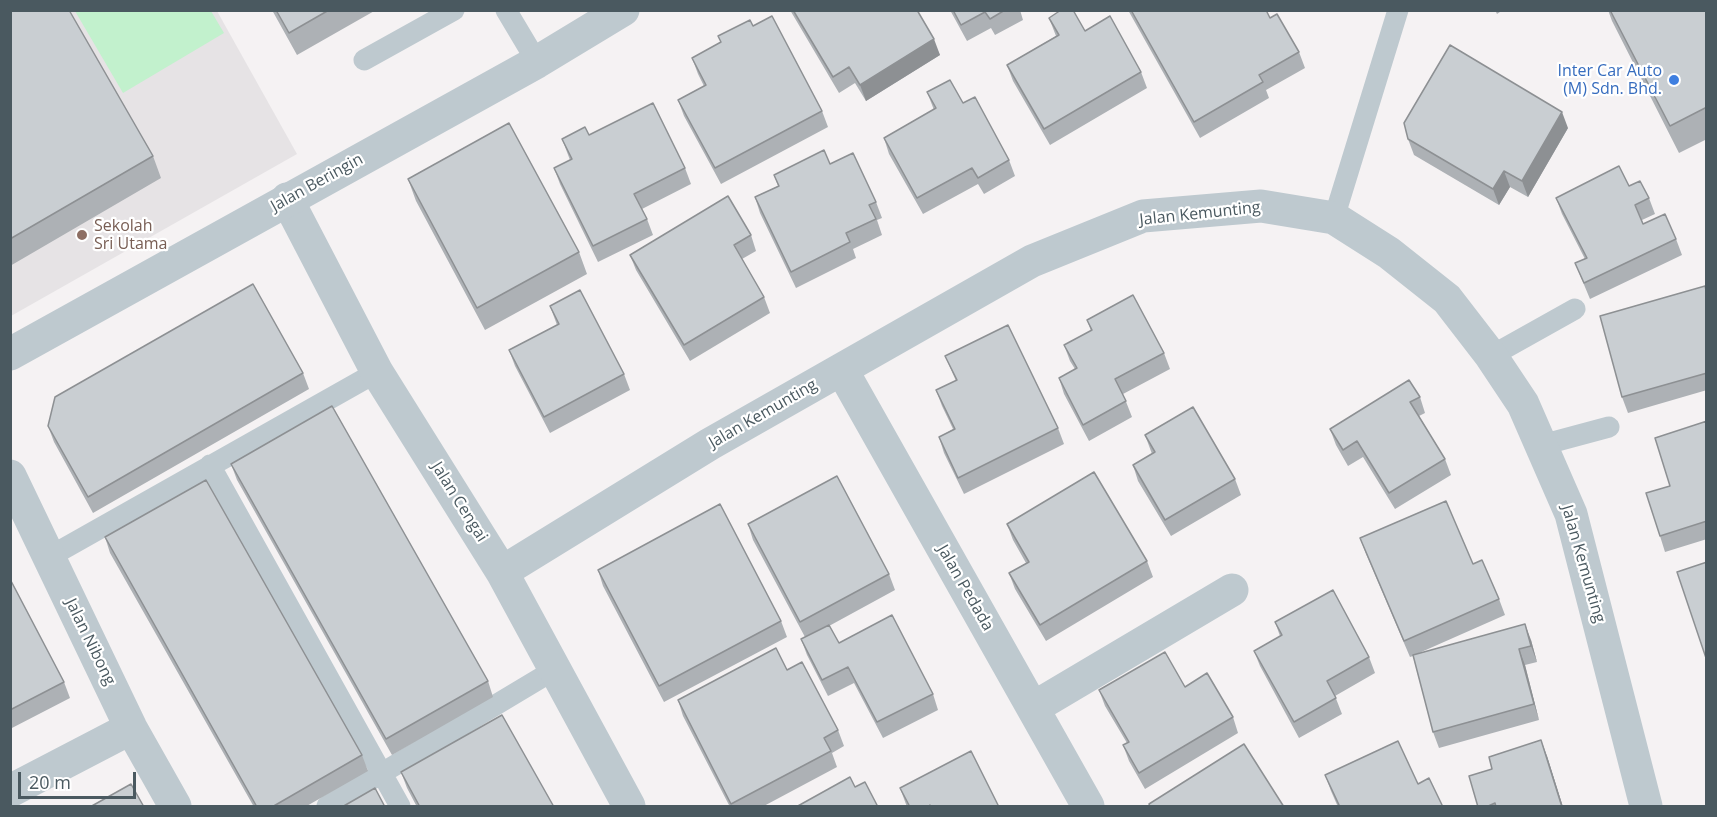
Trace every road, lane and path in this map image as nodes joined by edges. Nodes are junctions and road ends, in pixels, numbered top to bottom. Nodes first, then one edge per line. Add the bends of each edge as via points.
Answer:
1 (454, 10) edge
2 (506, 10) edge
3 (623, 10) edge
4 (1398, 10) edge
5 (364, 60) dead end
6 (537, 63) junction
7 (287, 199) junction
8 (1334, 218) junction
9 (1575, 309) dead end
10 (10, 354) edge
11 (1491, 356) junction
12 (842, 370) junction
13 (377, 372) junction
14 (1609, 427) dead end
15 (1542, 445) junction
16 (210, 465) junction
17 (10, 476) edge
18 (49, 556) junction
19 (502, 572) junction
20 (1232, 590) dead end
21 (554, 669) junction
22 (1033, 708) junction
23 (131, 728) junction
24 (382, 773) junction
25 (10, 791) edge
26 (175, 807) edge
27 (327, 807) edge
28 (400, 807) edge
29 (628, 807) edge
30 (1088, 807) edge
31 (1646, 807) edge

1 - 5 lane
2 - 6 lane
3 - 6 street, Jalan Beringin
4 - 8 lane
6 - 7 street, Jalan Beringin
7 - 10 street, Jalan Beringin
7 - 13 street, Jalan Cengai
8 - 11 street, Jalan Kemunting via 1389,253 1447,299
8 - 12 street, Jalan Kemunting via 1261,206 1143,216 1032,261
9 - 11 lane
11 - 15 street, Jalan Kemunting via 1523,404
12 - 19 street, Jalan Kemunting via 710,444
12 - 22 street, Jalan Pedada
13 - 16 lane
13 - 19 street, Jalan Cengai
14 - 15 lane
15 - 31 street, Jalan Kemunting via 1571,514
16 - 18 lane
16 - 24 lane
17 - 18 street, Jalan Nibong
18 - 23 street, Jalan Nibong
19 - 21 street, Jalan Cengai
20 - 22 street
21 - 24 lane
21 - 29 street, Jalan Cengai
22 - 30 street, Jalan Pedada
23 - 25 street
23 - 26 street, Jalan Nibong
24 - 27 lane
24 - 28 lane

